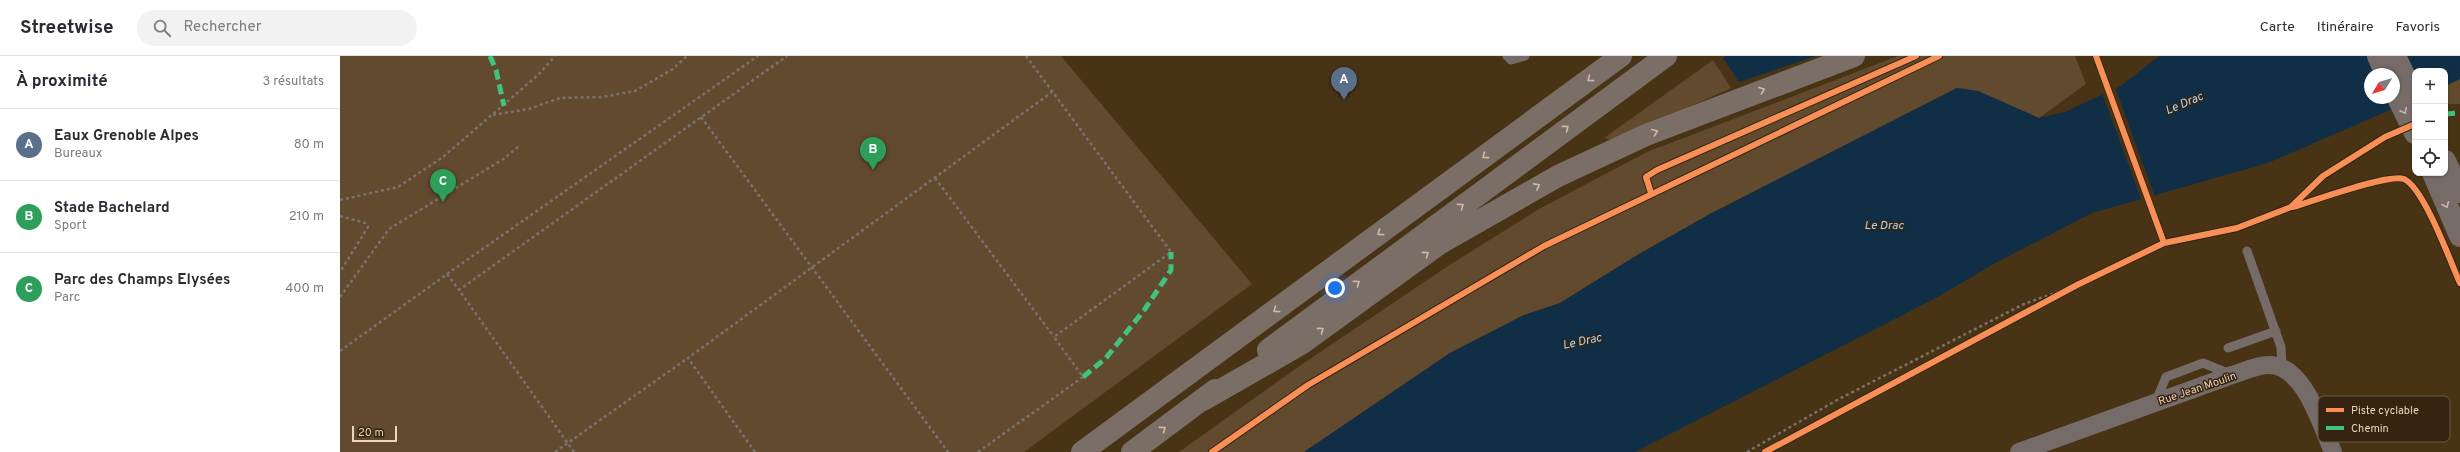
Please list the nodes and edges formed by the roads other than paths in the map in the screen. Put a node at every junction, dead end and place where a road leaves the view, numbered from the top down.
1 (1507, 56) edge
2 (1525, 56) edge
3 (1621, 56) edge
4 (1666, 56) edge
5 (1854, 56) edge
6 (2378, 56) edge
7 (2395, 56) edge
8 (2383, 68) edge
9 (2412, 92) edge
10 (2400, 102) edge
11 (2412, 127) edge
12 (2448, 167) edge
13 (2434, 176) edge
14 (2460, 192) edge
15 (2460, 236) edge
16 (2247, 251) dead end
17 (2276, 331) junction
18 (2228, 348) dead end
19 (2282, 368) junction
20 (1203, 400) junction
21 (2318, 418) edge
22 (2329, 442) edge
23 (1082, 452) edge
24 (1132, 452) edge
25 (2019, 452) edge
26 (2333, 452) edge

1 - 2 lane
3 -> 23 highway
20 -> 4 highway
20 -> 5 highway
6 - 8 main road
7 - 9 main road
10 -> 11 main road
12 - 14 main road
13 -> 15 main road
16 - 17 lane
17 - 18 lane
17 - 19 lane
19 - 21 street
19 - 25 street, Rue Jean Moulin
24 -> 20 highway
22 - 26 street

